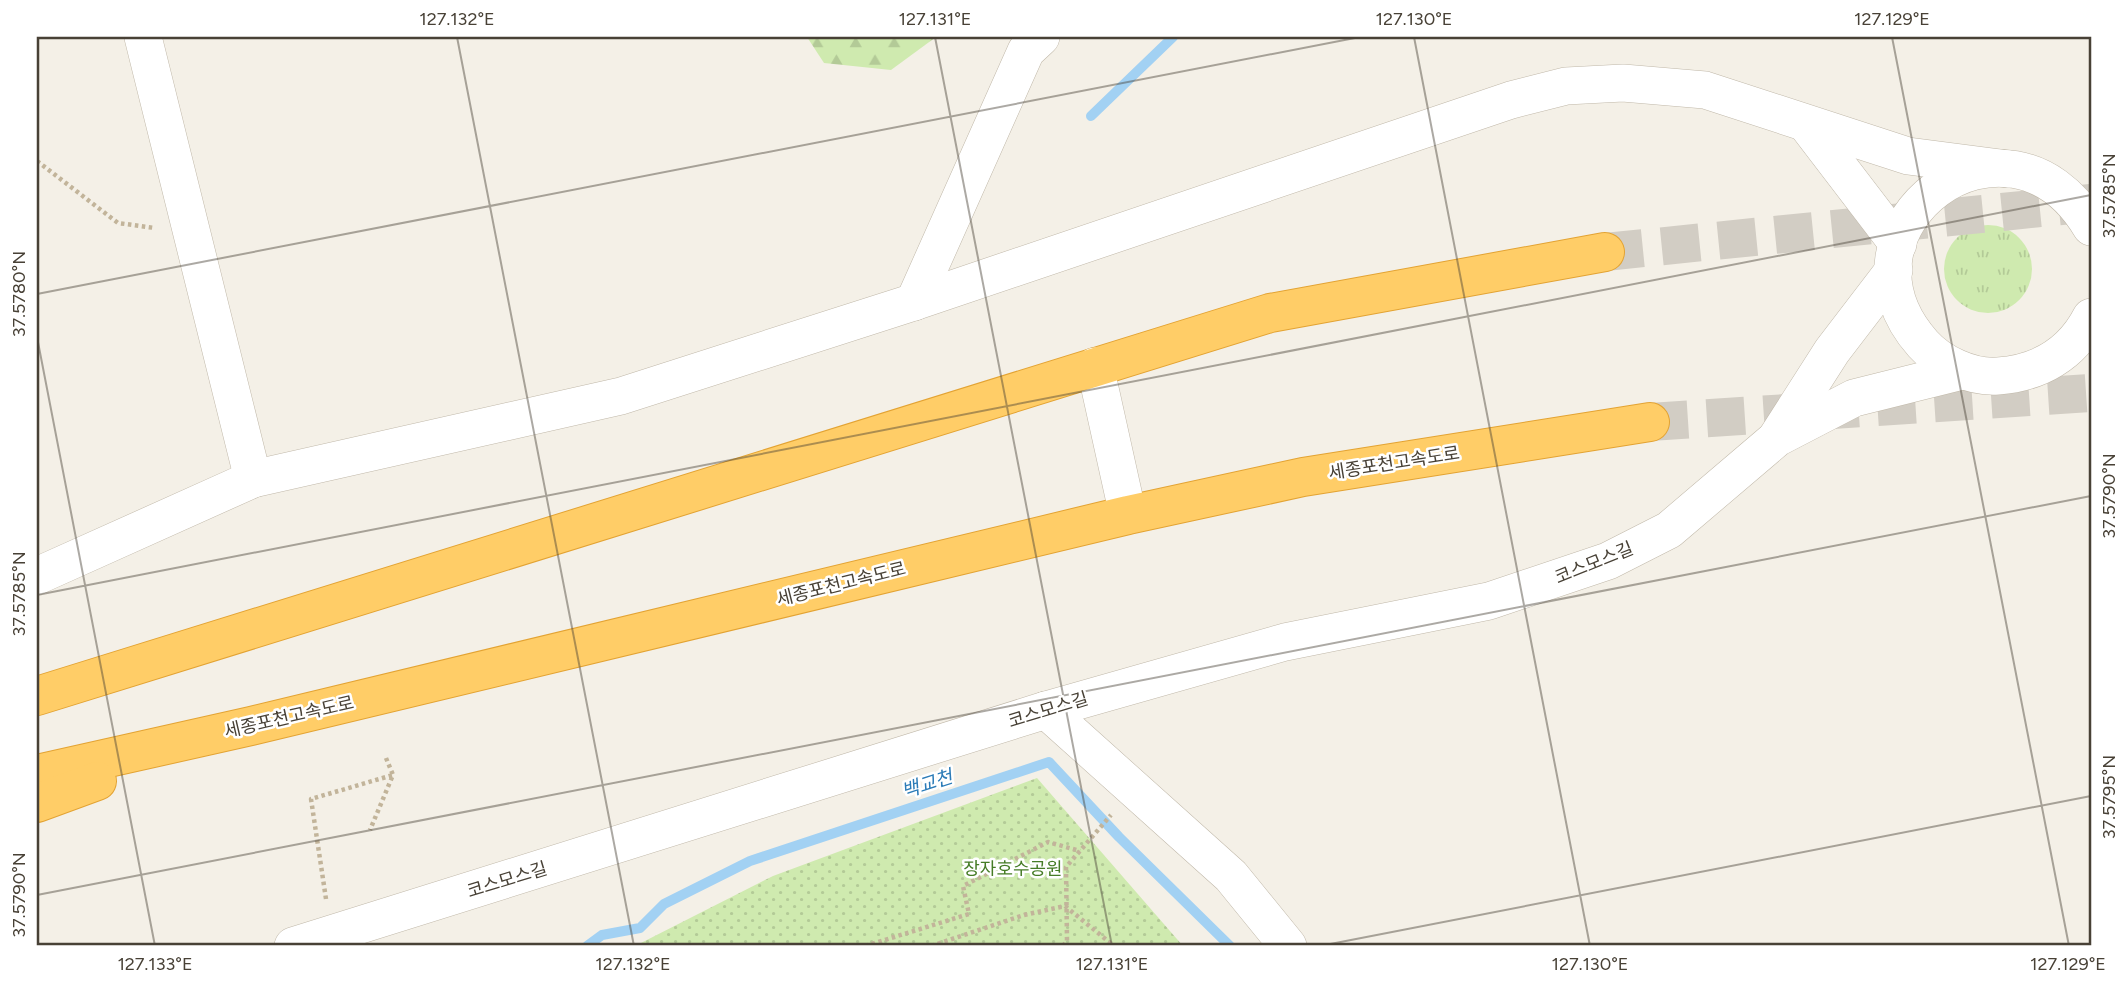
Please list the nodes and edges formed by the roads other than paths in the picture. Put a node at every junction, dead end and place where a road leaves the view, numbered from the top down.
1 (143, 37) edge
2 (1041, 37) edge
3 (1807, 125) junction
4 (2008, 169) junction
5 (2090, 222) edge
6 (1605, 252) tunnel mouth
7 (1896, 257) junction
8 (914, 302) junction
9 (2091, 317) edge
10 (1095, 366) junction
11 (1962, 371) junction
12 (1650, 422) tunnel mouth
13 (1777, 438) junction
14 (253, 479) junction
15 (1128, 515) junction
16 (37, 576) edge
17 (236, 635) junction
18 (37, 672) edge
19 (37, 696) edge
20 (1046, 710) junction
21 (251, 726) junction
22 (37, 774) edge
23 (37, 803) edge
24 (293, 946) edge
25 (1288, 946) edge

1 - 14 street
2 - 8 street
3 - 4 street
3 - 7 street
3 - 8 street
4 - 5 street
4 - 7 street
6 - 10 highway
7 - 11 street
7 - 13 street
8 - 14 street
9 - 11 street
10 - 15 street
10 - 17 highway
11 - 13 street
12 - 15 highway, 세종포천고속도로
13 - 20 street, 코스모스길
14 - 16 street
15 - 21 highway, 세종포천고속도로
17 - 18 highway
17 - 19 highway
20 - 24 street, 코스모스길
20 - 25 street
21 - 22 highway, 세종포천고속도로
21 - 23 highway

